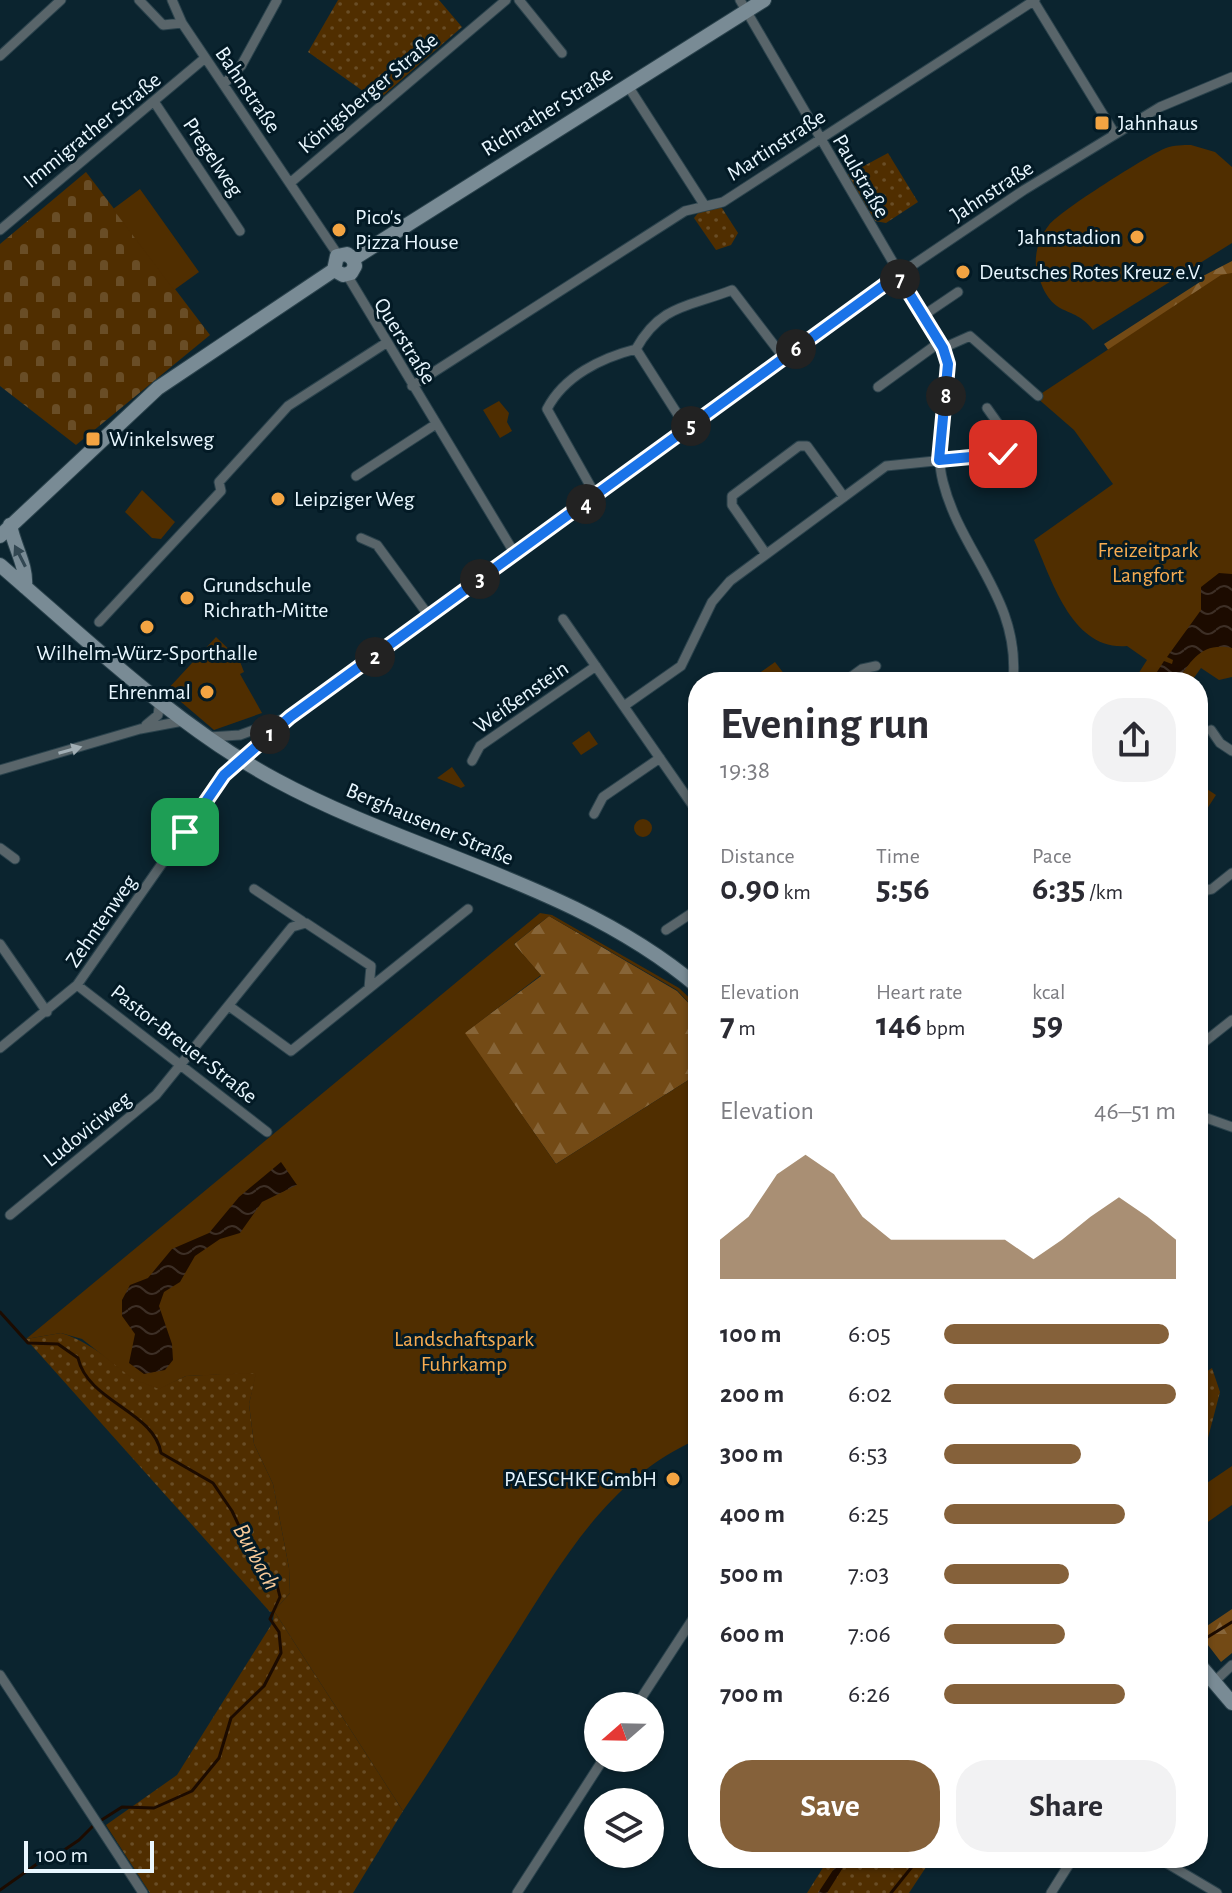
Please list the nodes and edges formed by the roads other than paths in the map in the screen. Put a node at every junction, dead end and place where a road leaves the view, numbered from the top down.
1 (61, 0) edge
2 (139, 0) edge
3 (172, 0) edge
4 (277, 0) edge
5 (506, 0) edge
6 (519, 0) edge
7 (764, 0) edge
8 (1033, 0) edge
9 (743, 5) edge
10 (182, 23) junction
11 (562, 53) dead end
12 (0, 56) edge
13 (205, 58) junction
14 (1232, 77) edge
15 (224, 84) junction
16 (628, 86) junction
17 (155, 103) junction
18 (1115, 134) junction
19 (819, 138) junction
20 (290, 183) junction
21 (705, 206) junction
22 (0, 230) edge
23 (240, 231) dead end
24 (343, 265) junction
25 (898, 275) junction
26 (958, 292) dead end
27 (924, 315) junction
28 (386, 343) junction
29 (942, 345) junction
30 (636, 349) junction
31 (784, 358) junction
32 (412, 386) junction
33 (878, 387) dead end
34 (1038, 396) dead end
35 (987, 408) dead end
36 (436, 424) junction
37 (687, 429) junction
38 (939, 460) junction
39 (356, 476) dead end
40 (596, 496) junction
41 (844, 497) junction
42 (6, 526) edge
43 (361, 538) dead end
44 (515, 554) junction
45 (766, 554) junction
46 (0, 565) edge
47 (25, 587) junction
48 (429, 616) junction
49 (563, 619) dead end
50 (99, 622) dead end
51 (596, 666) junction
52 (876, 666) dead end
53 (858, 672) edge
54 (1012, 672) edge
55 (160, 701) junction
56 (624, 706) junction
57 (290, 717) junction
58 (183, 721) junction
59 (140, 729) junction
60 (1211, 730) dead end
61 (207, 737) junction
62 (1232, 751) edge
63 (660, 758) junction
64 (241, 759) junction
65 (472, 761) dead end
66 (0, 770) edge
67 (688, 799) edge
68 (594, 814) dead end
69 (0, 848) edge
70 (15, 859) dead end
71 (1232, 873) edge
72 (254, 889) dead end
73 (1208, 890) edge
74 (468, 909) dead end
75 (688, 916) edge
76 (302, 921) junction
77 (666, 930) dead end
78 (0, 944) edge
79 (688, 980) edge
80 (77, 985) junction
81 (369, 988) junction
82 (229, 1006) junction
83 (47, 1012) junction
84 (1232, 1020) edge
85 (1208, 1039) edge
86 (0, 1048) edge
87 (182, 1066) junction
88 (1208, 1119) edge
89 (1232, 1127) edge
90 (267, 1132) dead end
91 (10, 1215) dead end
92 (688, 1626) edge
93 (1232, 1665) edge
94 (0, 1675) edge
95 (1208, 1675) edge
96 (1214, 1682) junction
97 (645, 1692) edge
98 (1232, 1703) edge
99 (595, 1772) edge
100 (1067, 1868) edge
101 (1175, 1868) edge
102 (143, 1893) edge
103 (517, 1893) edge
104 (1051, 1893) edge
105 (1217, 1893) edge

1 - 12 street
2 - 10 street
3 - 10 street, Bahnstraße
4 - 15 street
5 - 20 street, Königsberger Straße
6 - 11 street
7 - 9 main road, Richrather Straße
8 - 18 street
8 - 19 street, Martinstraße
9 - 16 main road, Richrather Straße
9 - 19 street, Paulstraße
10 - 13 street, Bahnstraße
13 - 15 street, Bahnstraße
13 - 17 street, Immigrather Straße
14 - 18 street, Jahnstraße
15 - 20 street, Bahnstraße
16 - 21 street
16 - 24 main road, Richrather Straße
17 - 22 street, Immigrather Straße
17 - 23 street, Pregelweg
18 - 25 street, Jahnstraße
19 - 21 street, Martinstraße
19 - 25 street, Paulstraße
20 - 24 street, Bahnstraße
21 - 32 street, Martinstraße
24 - 28 street, Querstraße
24 - 42 main road, Richrather Straße
25 - 27 street, Paulstraße
25 - 31 street, Jahnstraße
26 - 27 street
27 - 29 street, Paulstraße
28 - 32 street, Querstraße
28 - 50 street
29 - 33 street
29 - 34 street
29 - 38 street
30 - 31 street
30 - 37 street
30 - 40 street
31 - 37 street, Jahnstraße
32 - 36 street, Querstraße
35 - 38 street
36 - 39 street
36 - 44 street, Querstraße
37 - 40 street, Jahnstraße
38 - 41 street
38 - 54 street
40 - 44 street, Jahnstraße
41 - 45 street
41 - 45 street
47 -> 42 main road
43 - 48 street
44 - 48 street, Jahnstraße
45 - 56 street
46 - 47 main road
47 - 55 main road
48 - 57 street, Jahnstraße
49 - 51 street, Weißenstein
51 - 56 street, Weißenstein
51 - 65 street, Weißenstein
52 - 53 street
55 - 58 main road
55 - 59 street
56 - 63 street, Weißenstein
57 - 61 street, Jahnstraße
57 - 64 street, Jahnstraße
58 - 59 street
58 - 61 main road, Berghausener Straße
66 -> 59 street
60 - 62 street
61 - 64 main road, Berghausener Straße
63 - 67 street, Weißenstein
63 - 68 street
64 - 79 main road, Berghausener Straße
64 - 80 street, Zehntenweg
69 - 70 street
71 - 73 street
72 - 76 street
74 - 81 street
75 - 77 street
76 - 81 street
76 - 82 street, Ludoviciweg
78 - 83 street
80 - 83 street, Zehntenweg
80 - 87 street, Pastor-Breuer-Straße
81 - 82 street
82 - 87 street, Ludoviciweg
83 - 86 street, Zehntenweg
84 - 85 street
87 - 90 street, Pastor-Breuer-Straße
87 - 91 street, Ludoviciweg
88 - 89 street
92 - 97 street
93 - 96 street
94 - 102 street
95 - 96 main road
96 - 98 main road
99 - 103 street
100 - 104 street
101 - 105 street

